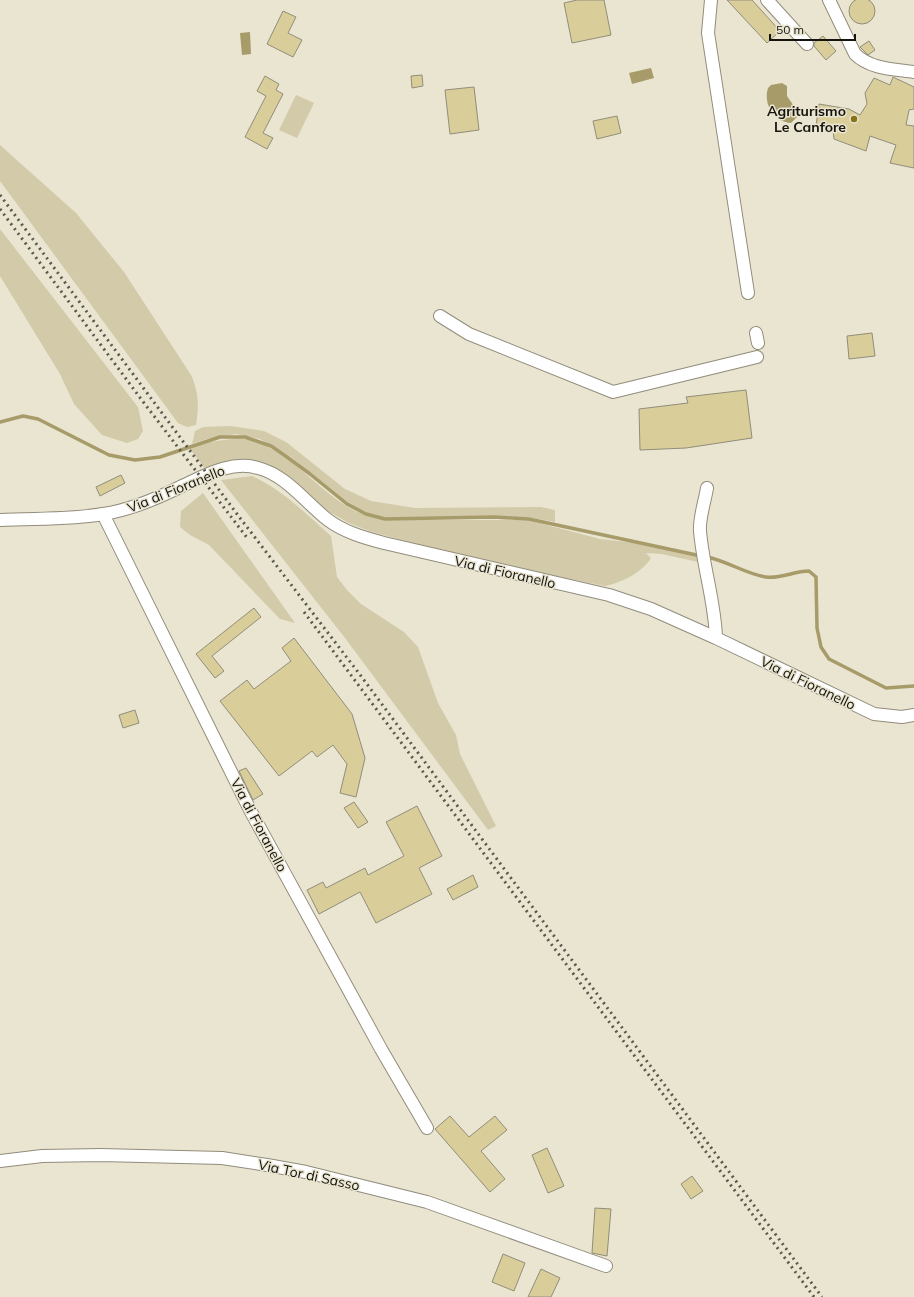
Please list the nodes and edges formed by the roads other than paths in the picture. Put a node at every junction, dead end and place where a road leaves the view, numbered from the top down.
1 (711, 0) edge
2 (767, 0) edge
3 (828, 0) edge
4 (807, 44) dead end
5 (914, 72) edge
6 (748, 294) dead end
7 (440, 316) dead end
8 (757, 357) dead end
9 (707, 488) dead end
10 (103, 514) junction
11 (0, 520) edge
12 (716, 638) junction
13 (914, 715) edge
14 (427, 1128) dead end
15 (0, 1161) edge
16 (606, 1266) dead end

1 - 6 street
2 - 4 street
3 - 5 street
7 - 8 street
9 - 12 street
10 - 11 street, Via di Fioranello
10 - 12 street, Via di Fioranello
10 - 14 street, Via di Fioranello
12 - 13 street, Via di Fioranello
15 - 16 street, Via Tor di Sasso

